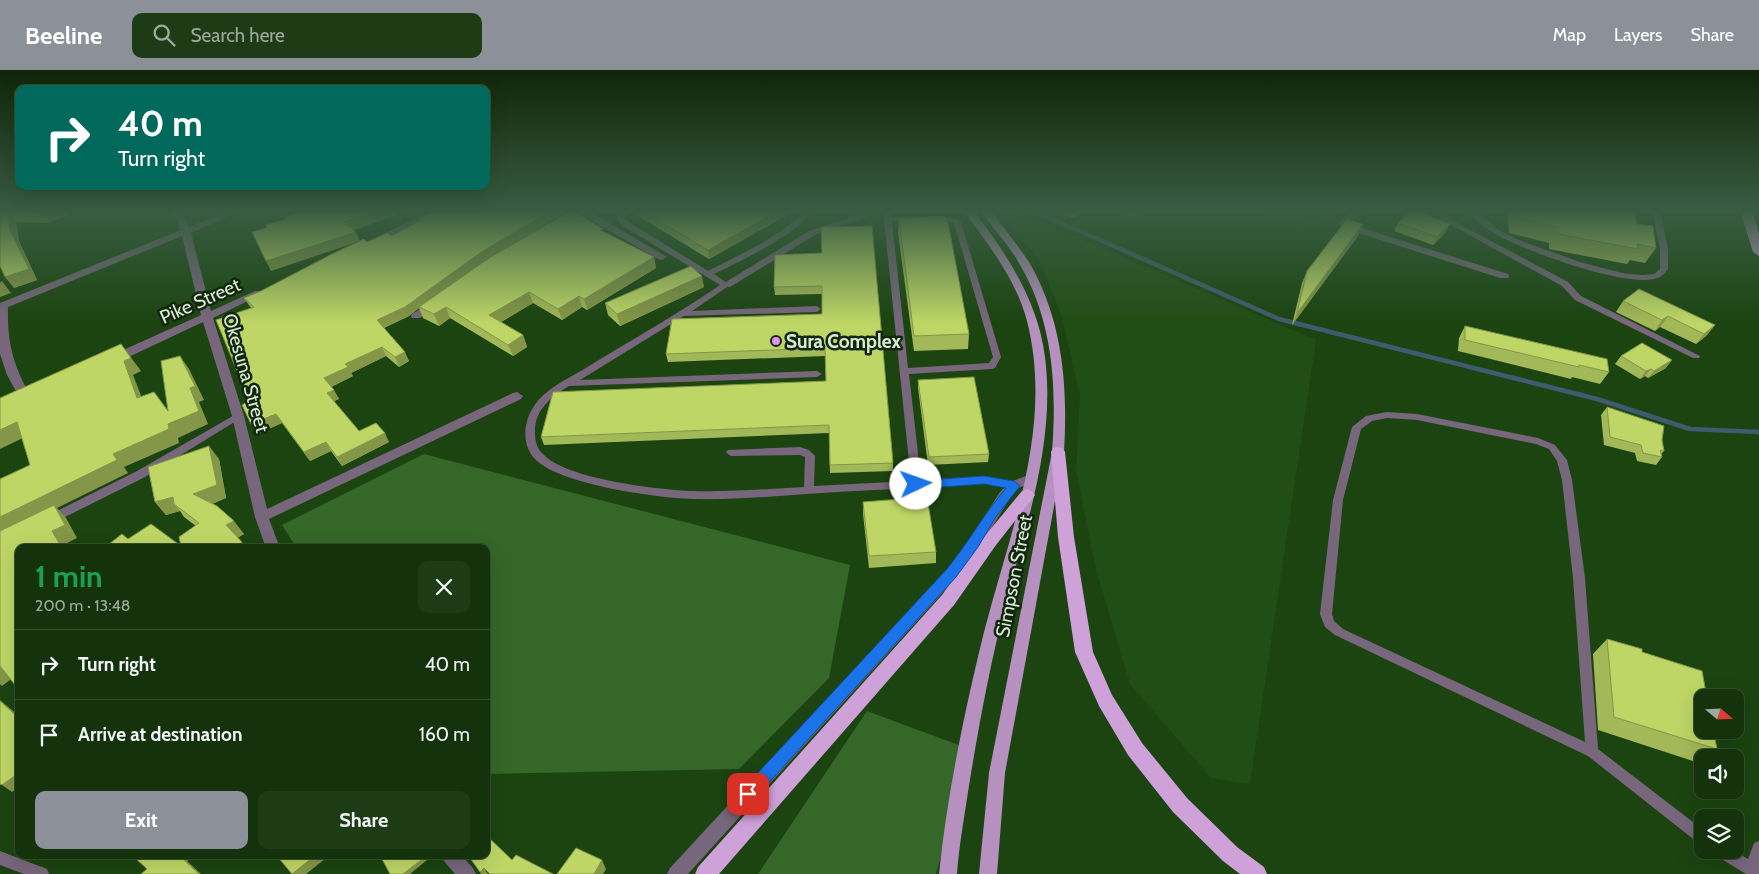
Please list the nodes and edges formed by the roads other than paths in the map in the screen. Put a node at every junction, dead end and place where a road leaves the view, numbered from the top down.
1 (145, 248) edge
2 (190, 248) edge
3 (645, 248) edge
4 (665, 248) edge
5 (755, 248) edge
6 (788, 248) edge
7 (891, 248) edge
8 (965, 248) edge
9 (997, 248) edge
10 (1013, 248) edge
11 (1414, 248) edge
12 (1497, 248) edge
13 (1531, 248) edge
14 (1664, 248) edge
15 (662, 257) dead end
16 (708, 274) junction
17 (1504, 276) dead end
18 (726, 285) junction
19 (270, 288) edge
20 (440, 300) edge
21 (1, 306) edge
22 (817, 309) dead end
23 (685, 314) junction
24 (416, 316) dead end
25 (207, 317) junction
26 (1696, 356) dead end
27 (108, 362) edge
28 (904, 371) junction
29 (817, 374) dead end
30 (567, 383) junction
31 (517, 396) dead end
32 (26, 398) edge
33 (238, 416) junction
34 (731, 452) dead end
35 (1058, 452) junction
36 (916, 484) junction
37 (1024, 487) junction
38 (809, 490) junction
39 (262, 517) junction
40 (44, 522) edge
41 (272, 544) edge
42 (1592, 752) junction
43 (1694, 831) edge
44 (1759, 848) edge
45 (0, 858) edge
46 (454, 859) edge
47 (1735, 859) edge
48 (1755, 871) edge
49 (42, 874) edge
50 (467, 874) edge
51 (676, 874) edge
52 (705, 874) edge
53 (948, 874) edge
54 (988, 874) edge
55 (1257, 874) edge

1 - 21 street
2 - 25 street, Okesuna Street
3 - 15 street
4 - 16 lane
5 - 16 lane
6 - 18 street
7 - 28 lane
8 - 28 lane
9 - 37 main road
10 - 35 main road, Simpson Street
11 - 17 street
12 - 26 lane
13 - 14 lane
16 - 18 lane
18 - 23 lane
19 - 25 street, Pike Street
20 - 24 street
21 - 32 street
22 - 23 lane
23 - 30 lane
25 - 27 street, Pike Street
25 - 33 street, Okesuna Street
28 - 36 lane
29 - 30 lane
30 - 38 lane
31 - 39 street
33 - 39 street, Okesuna Street
33 - 40 lane
34 - 38 lane
35 - 54 main road, Simpson Street
35 - 55 highway
36 - 37 lane
36 - 38 lane
37 - 51 street
37 - 52 highway
37 - 53 main road
39 - 41 street, Okesuna Street
42 - 42 lane
42 - 43 lane
44 - 48 lane
45 - 49 lane
46 - 50 street
47 - 48 lane

